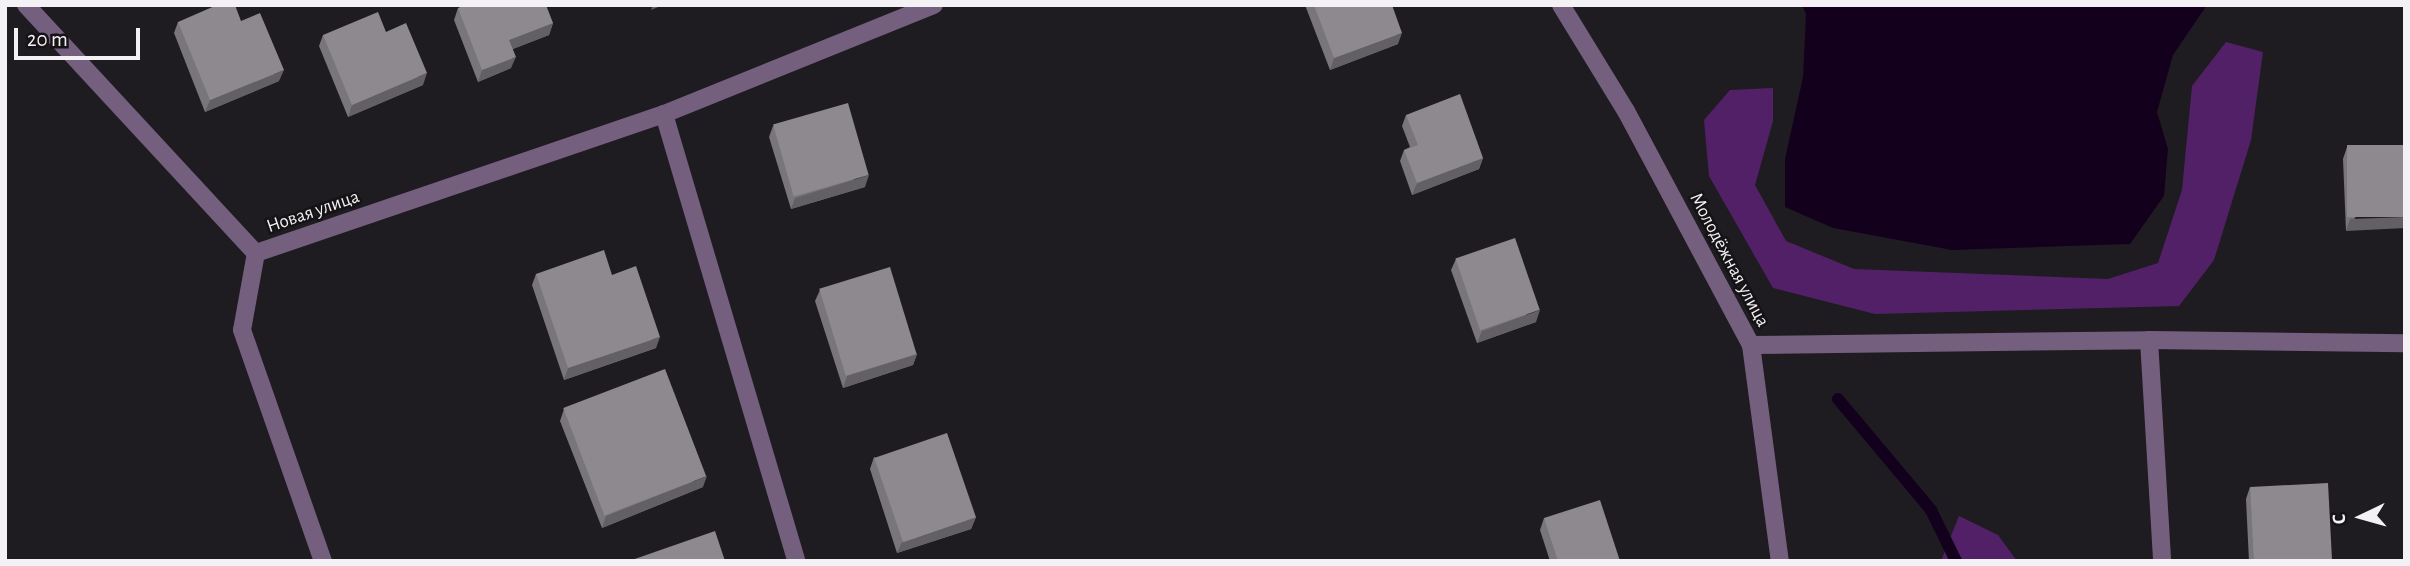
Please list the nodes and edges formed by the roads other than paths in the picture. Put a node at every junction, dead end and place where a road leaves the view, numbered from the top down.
1 (26, 5) edge
2 (934, 5) edge
3 (1561, 5) edge
4 (664, 114) junction
5 (257, 253) junction
6 (2149, 340) junction
7 (2405, 343) edge
8 (1751, 345) junction
9 (323, 561) edge
10 (796, 561) edge
11 (1780, 561) edge
12 (2162, 561) edge

1 - 5 street, Новая улица
2 - 4 street, Новая улица
3 - 8 street, Молодёжная улица
4 - 5 street, Новая улица
4 - 10 street
5 - 9 street
6 - 7 street
6 - 8 street
6 - 12 street
8 - 11 street, Молодёжная улица

